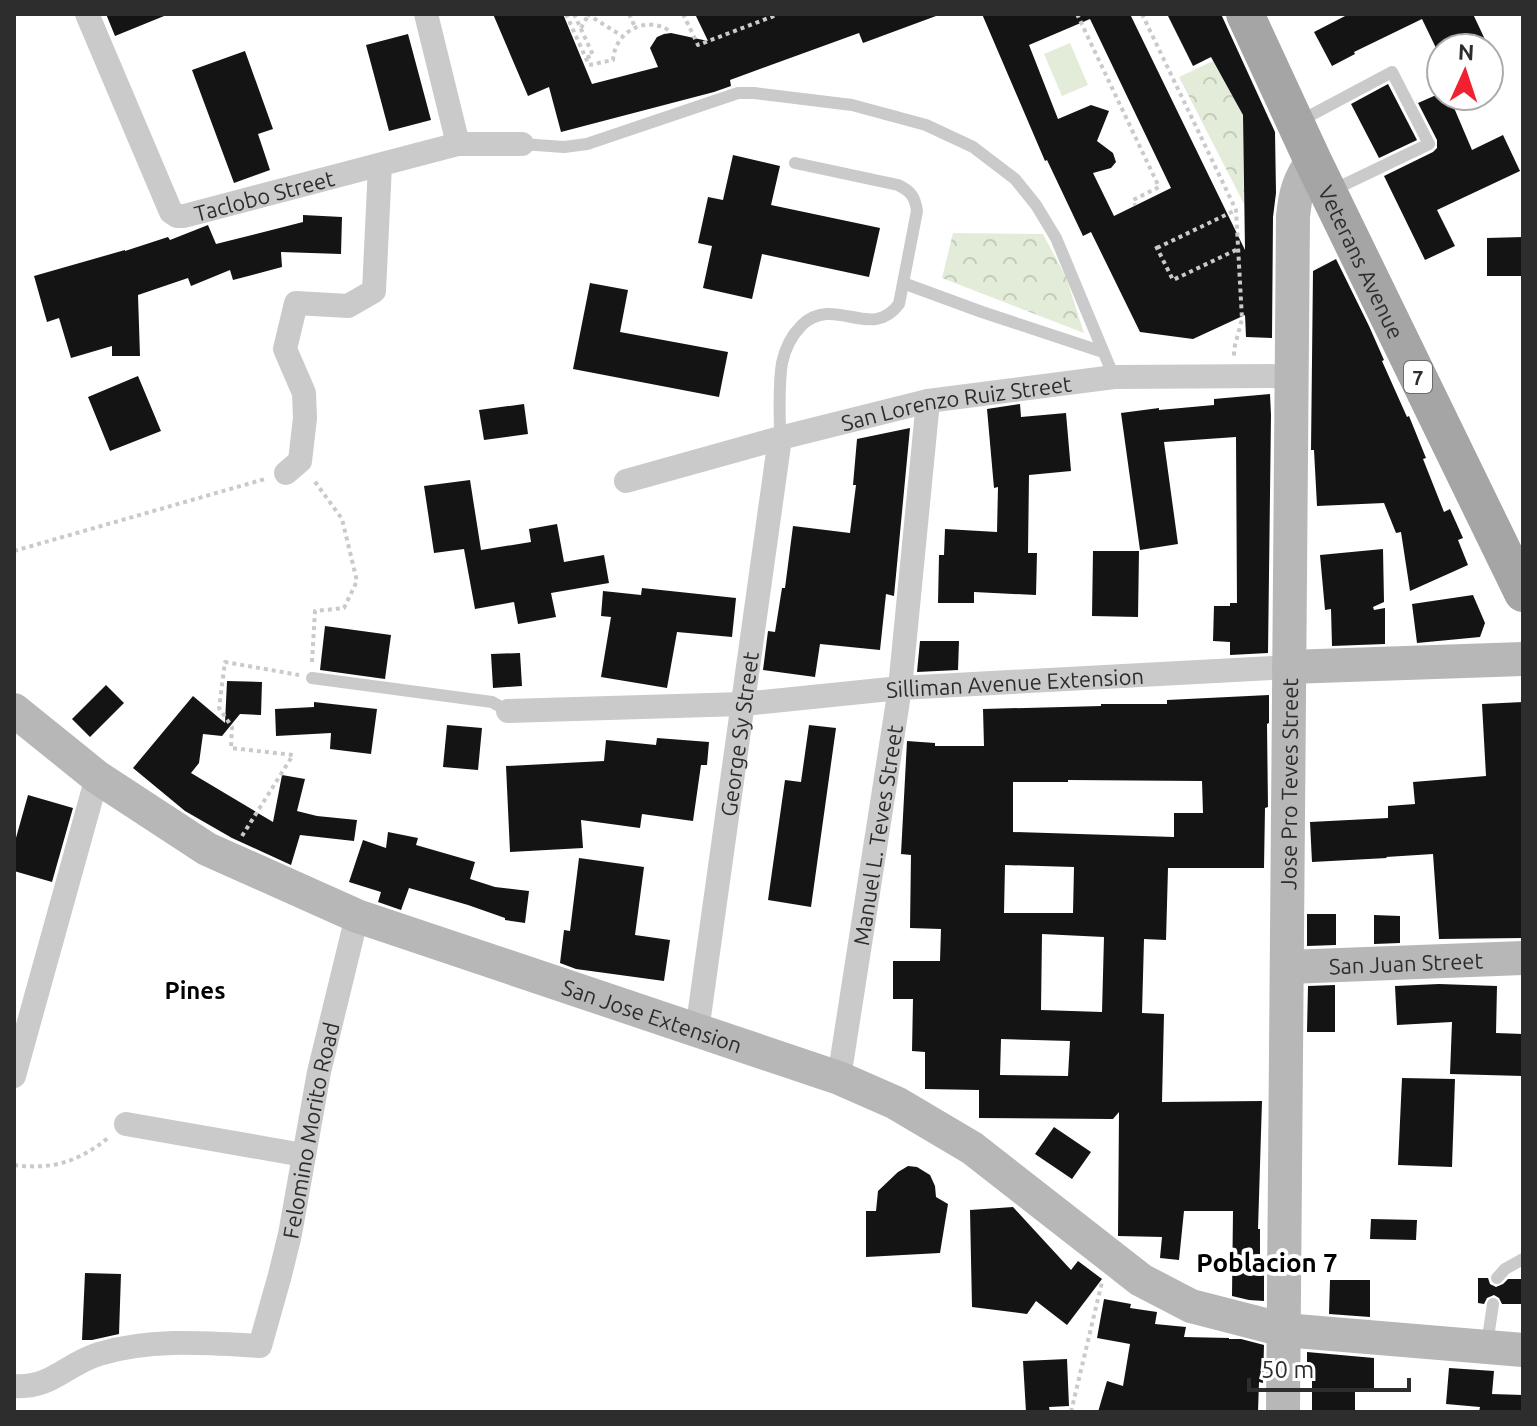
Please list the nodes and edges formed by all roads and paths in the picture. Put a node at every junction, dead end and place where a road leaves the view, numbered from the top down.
1 (87, 14) edge
2 (426, 14) edge
3 (566, 14) edge
4 (574, 14) edge
5 (588, 14) edge
6 (629, 14) edge
7 (651, 14) edge
8 (683, 14) edge
9 (779, 14) edge
10 (1077, 14) edge
11 (1142, 14) edge
12 (1245, 14) edge
13 (650, 24) junction
14 (635, 27) junction
15 (582, 30) junction
16 (670, 31) dead end
17 (575, 35) junction
18 (622, 36) junction
19 (586, 58) junction
20 (1296, 123) junction
21 (458, 144) junction
22 (522, 144) joint
23 (795, 163) dead end
24 (380, 165) junction
25 (1320, 177) junction
26 (1135, 205) dead end
27 (1236, 210) junction
28 (1238, 249) junction
29 (903, 283) junction
30 (1234, 349) dead end
31 (1103, 352) junction
32 (1293, 376) junction
33 (1114, 377) junction
34 (928, 401) junction
35 (780, 438) junction
36 (293, 467) junction
37 (626, 481) dead end
38 (14, 551) edge
39 (1523, 593) edge
40 (1523, 659) edge
41 (1289, 667) junction
42 (312, 678) junction
43 (900, 688) junction
44 (743, 704) junction
45 (14, 710) edge
46 (508, 711) joint
47 (97, 777) junction
48 (228, 858) junction
49 (357, 916) junction
50 (1523, 958) edge
51 (1288, 967) junction
52 (697, 1031) junction
53 (14, 1076) edge
54 (839, 1078) junction
55 (126, 1124) joint
56 (303, 1155) junction
57 (14, 1165) edge
58 (1109, 1255) junction
59 (1523, 1259) edge
60 (1497, 1278) dead end
61 (1493, 1304) dead end
62 (1284, 1330) junction
63 (1487, 1347) junction
64 (1523, 1350) edge
65 (14, 1386) edge
66 (1071, 1412) edge
67 (1283, 1412) edge

1 - 24 street, Taclobo Street
2 - 21 street
3 - 17 path
4 - 15 path
5 - 15 path
5 - 18 path
6 - 14 path
7 - 13 path
8 - 9 path
10 - 26 path
11 - 27 path
12 - 20 main road, Veterans Avenue / 7
13 - 14 path
13 - 16 path
14 - 18 path
15 - 17 path
15 - 19 path
17 - 19 path
18 - 19 path
20 - 25 main road, Veterans Avenue / 7
20 - 25 lane
21 - 22 street, Taclobo Street
21 - 24 street, Taclobo Street
22 - 31 lane
23 - 29 lane
24 - 36 street
25 - 32 street, Jose Pro Teves Street
25 - 39 main road, Veterans Avenue / 7
27 - 28 path
27 - 28 path
28 - 30 path
29 - 31 lane
29 - 35 lane
31 - 33 lane
32 - 33 street, San Lorenzo Ruiz Street
32 - 41 street, Jose Pro Teves Street
33 - 34 street, San Lorenzo Ruiz Street
34 - 35 street, San Lorenzo Ruiz Street
34 - 43 street, Manuel L. Teves Street
35 - 37 street, San Lorenzo Ruiz Street
35 - 44 street, George Sy Street
36 - 38 path
36 - 42 path
40 - 41 street, Silliman Avenue Extension
41 - 43 street, Silliman Avenue Extension
41 - 51 street, Jose Pro Teves Street
42 - 46 lane
42 - 48 path
43 - 44 street, Silliman Avenue Extension
43 - 54 street, Manuel L. Teves Street
44 - 46 street, Silliman Avenue Extension
44 - 52 street, George Sy Street
45 - 47 street, San Jose Extension
47 - 48 street, San Jose Extension
47 - 53 street
48 - 49 street, San Jose Extension
49 - 52 street, San Jose Extension
49 - 56 street, Felomino Morito Road
50 - 51 street, San Juan Street
51 - 62 street, Jose Pro Teves Street
52 - 54 street, San Jose Extension
54 - 58 street, San Jose Extension
55 - 56 street
55 - 57 path
56 - 65 street, Felomino Morito Road
58 - 62 street, San Jose Extension
58 - 66 path
59 - 60 lane
61 - 63 lane
62 - 63 street, San Jose Extension
62 - 67 street, Jose Pro Teves Street
63 - 64 street, San Jose Extension

